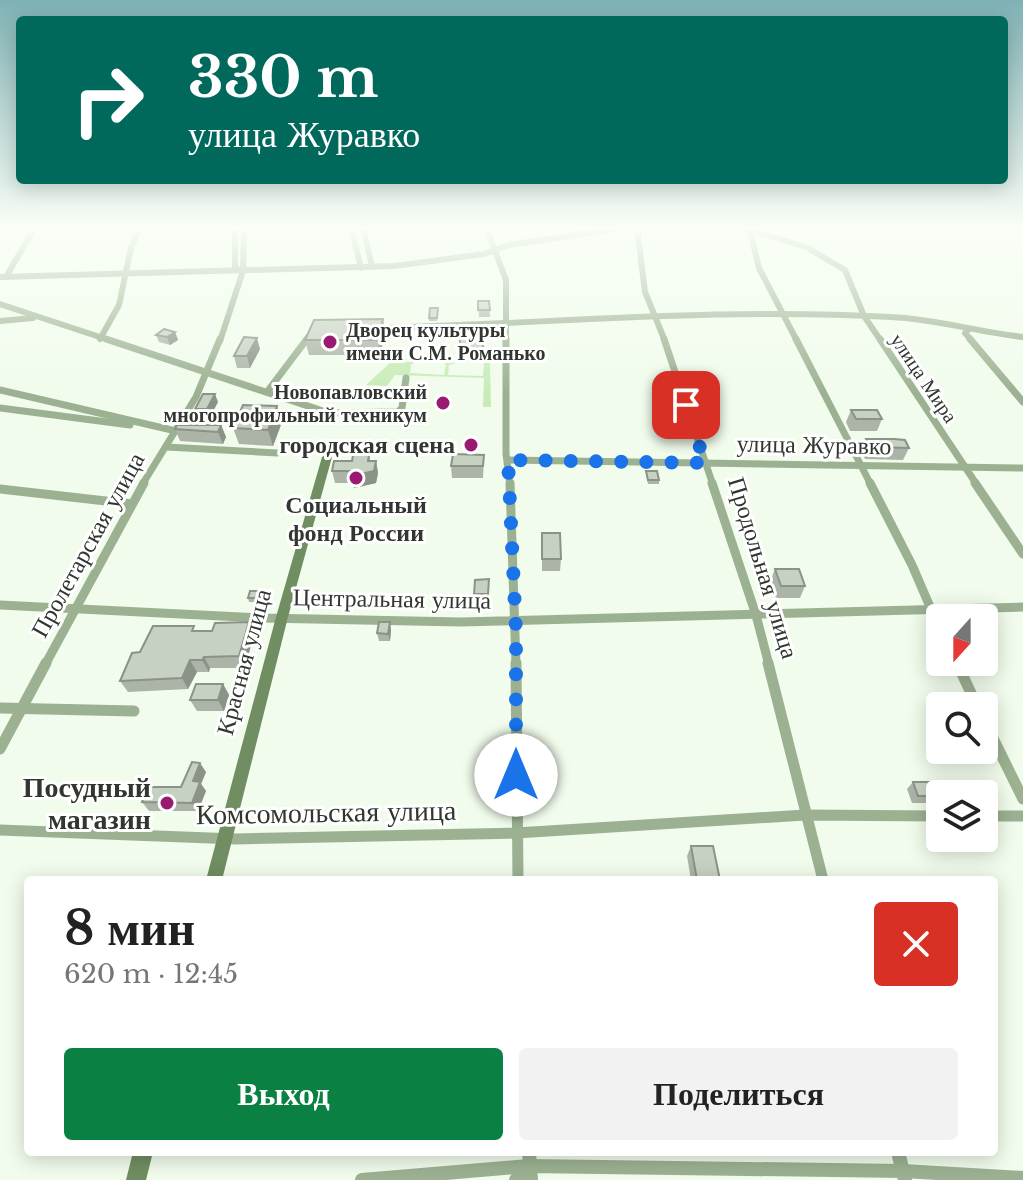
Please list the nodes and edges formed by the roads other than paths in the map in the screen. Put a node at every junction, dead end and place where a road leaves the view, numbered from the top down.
1 (125, 282) edge
2 (239, 282) edge
3 (506, 282) edge
4 (644, 282) edge
5 (767, 282) edge
6 (850, 282) edge
7 (0, 304) edge
8 (786, 316) junction
9 (864, 316) junction
10 (37, 317) junction
11 (657, 318) junction
12 (0, 321) edge
13 (505, 326) junction
14 (316, 329) edge
15 (362, 329) edge
16 (966, 332) junction
17 (1023, 337) edge
18 (100, 339) junction
19 (208, 372) junction
20 (406, 378) dead end
21 (0, 390) edge
22 (267, 392) junction
23 (1023, 402) edge
24 (0, 408) edge
25 (161, 428) junction
26 (176, 431) junction
27 (166, 447) junction
28 (277, 453) dead end
29 (327, 457) dead end
30 (508, 460) junction
31 (705, 463) junction
32 (860, 466) junction
33 (965, 468) junction
34 (1023, 468) edge
35 (0, 489) edge
36 (132, 504) junction
37 (1023, 554) edge
38 (927, 604) edge
39 (0, 605) edge
40 (926, 606) edge
41 (998, 607) edge
42 (1023, 607) edge
43 (75, 609) junction
44 (756, 615) junction
45 (282, 617) junction
46 (515, 621) junction
47 (0, 708) edge
48 (22, 708) junction
49 (134, 711) dead end
50 (998, 748) edge
51 (0, 749) edge
52 (1023, 799) edge
53 (805, 815) junction
54 (926, 816) edge
55 (998, 816) edge
56 (1023, 816) edge
57 (0, 830) edge
58 (516, 833) junction
59 (225, 839) junction
60 (215, 876) edge
61 (518, 876) edge
62 (822, 876) edge
63 (142, 1156) edge
64 (899, 1156) edge
65 (530, 1166) edge
66 (904, 1176) edge
67 (1023, 1178) edge
68 (136, 1180) edge
69 (362, 1180) edge
70 (516, 1180) edge

1 - 18 street
2 - 19 street, Пролетарская улица
3 - 13 street
4 - 11 street, Продольная улица
5 - 8 street
6 - 9 street, улица Мира
7 - 10 street
8 - 9 street
8 - 11 street
8 - 32 street
9 - 16 street
9 - 33 street, улица Мира
10 - 12 street
10 - 18 street
11 - 13 street
11 - 31 street, Продольная улица
13 - 15 street
13 - 30 street
14 - 22 street
16 - 17 street
16 - 23 street
18 - 19 street
19 - 22 street
19 - 26 street, Пролетарская улица
20 - 22 street
21 - 25 street
24 - 25 street
25 - 26 street
26 - 27 street, Пролетарская улица
27 - 28 street
27 - 36 street, Пролетарская улица
29 - 45 street, Красная улица
30 - 31 street, улица Журавко
30 - 46 street
31 - 32 street, улица Журавко
31 - 44 street, Продольная улица
32 - 33 street, улица Журавко
32 - 38 street
33 - 34 street, улица Журавко
33 - 37 street, улица Мира
35 - 36 street
36 - 43 street, Пролетарская улица
39 - 43 street, Центральная улица
40 - 44 street, Центральная улица
41 - 42 street, Центральная улица
43 - 45 street, Центральная улица
43 - 48 street, Пролетарская улица
44 - 46 street, Центральная улица
44 - 53 street, Продольная улица
45 - 46 street, Центральная улица
45 - 59 street, Красная улица
46 - 58 street
47 - 48 street
48 - 49 street
48 - 51 street, Пролетарская улица
50 - 52 street
53 - 54 street, Комсомольская улица
53 - 58 street, Комсомольская улица
53 - 62 street, Продольная улица
55 - 56 street
57 - 59 street, Комсомольская улица
58 - 59 street, Комсомольская улица
58 - 61 street
59 - 60 street, Красная улица
63 - 68 street
64 - 66 street
65 - 66 street
65 - 69 street
65 - 70 street
66 - 67 street

